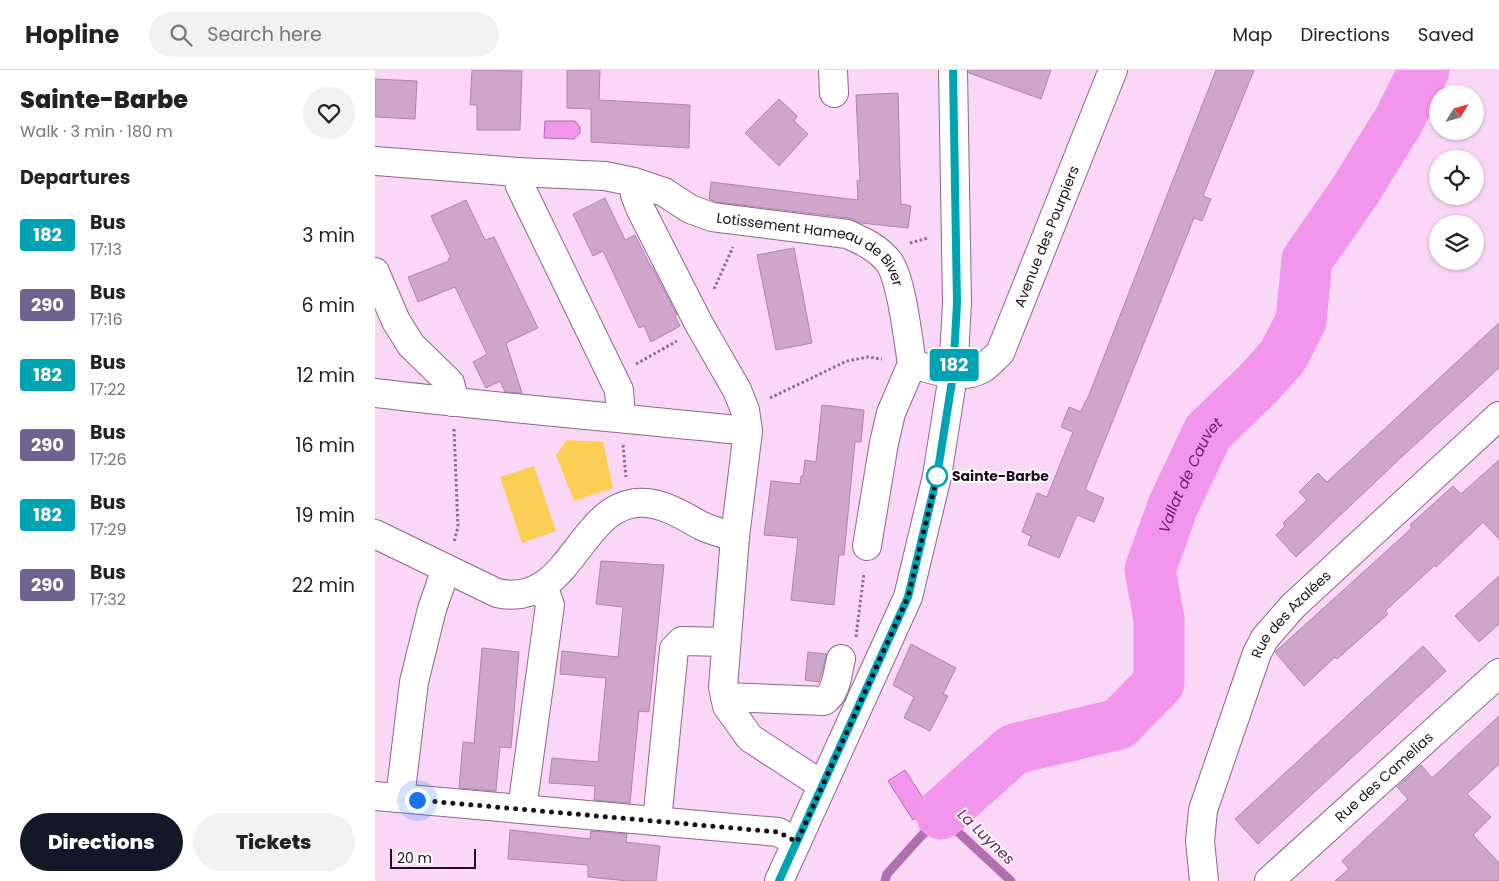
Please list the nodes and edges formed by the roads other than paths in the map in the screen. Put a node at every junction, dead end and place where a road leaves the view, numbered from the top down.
1 (953, 70) edge
2 (1113, 70) edge
3 (375, 161) edge
4 (518, 172) junction
5 (634, 182) junction
6 (375, 272) edge
7 (912, 364) junction
8 (953, 375) junction
9 (375, 393) edge
10 (452, 402) junction
11 (1499, 416) edge
12 (621, 417) junction
13 (747, 421) junction
14 (375, 534) edge
15 (735, 537) junction
16 (867, 546) road end
17 (446, 569) junction
18 (543, 586) junction
19 (726, 642) junction
20 (848, 652) road end
21 (1499, 673) edge
22 (725, 697) junction
23 (822, 786) junction
24 (387, 797) edge
25 (522, 809) junction
26 (657, 821) junction
27 (797, 842) junction
28 (779, 881) edge
29 (1204, 881) edge
30 (1269, 881) edge

1 - 8 street
2 - 8 street, Avenue des Pourpiers
3 - 4 street, Lotissement Hameau de Biver
4 - 5 street, Lotissement Hameau de Biver
4 - 12 street
5 - 7 street, Lotissement Hameau de Biver
5 - 13 street
6 - 10 street
7 - 8 street
7 - 16 street
8 - 23 street
9 - 10 street
10 - 12 street
11 - 29 street, Rue des Azalées
12 - 13 street
13 - 15 street
14 - 17 street
15 - 18 street
15 - 19 street
17 - 18 street
17 - 24 street
18 - 25 street
19 - 22 street
19 - 26 street
20 - 22 street
21 - 30 street, Rue des Camelias
22 - 23 street
23 - 27 street
24 - 25 street
25 - 26 street
26 - 27 street
27 - 28 street

